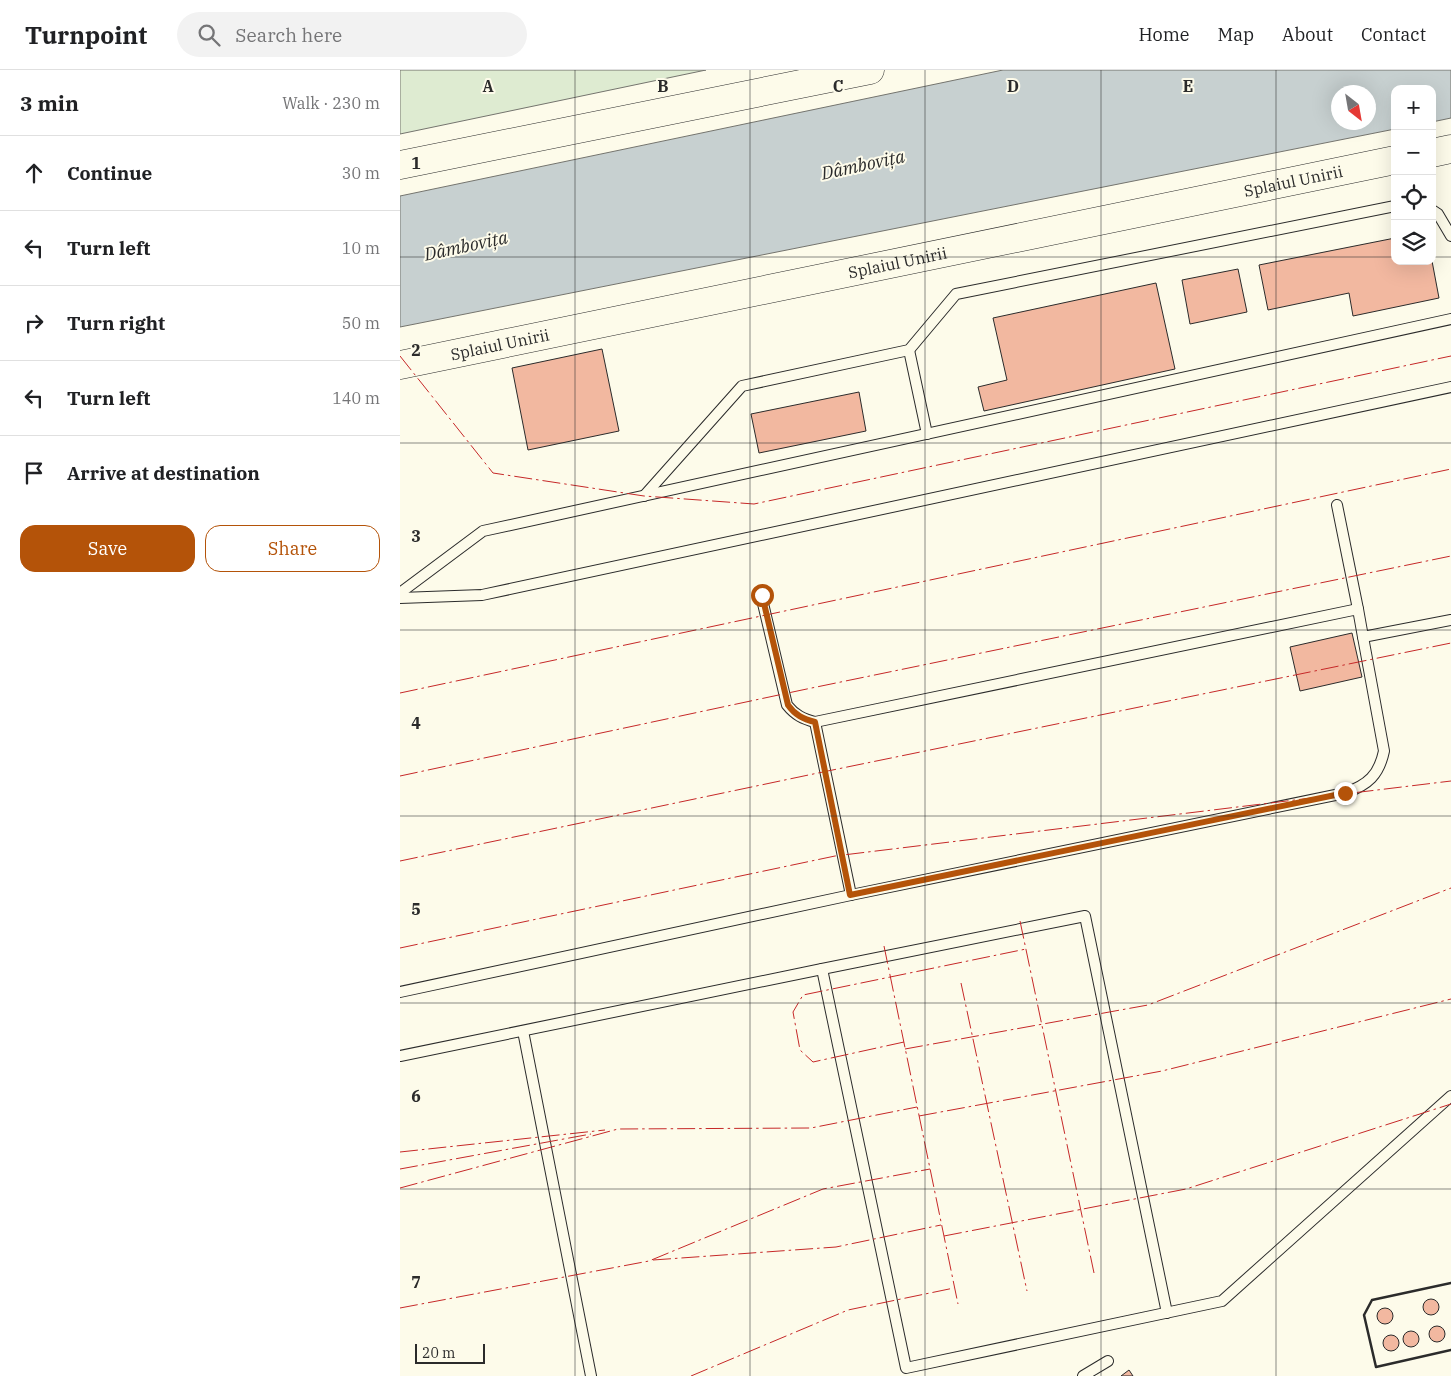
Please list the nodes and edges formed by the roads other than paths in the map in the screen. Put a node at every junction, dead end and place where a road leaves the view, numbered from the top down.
1 (870, 70) edge
2 (1451, 149) edge
3 (1436, 151) edge
4 (1391, 161) edge
5 (400, 165) edge
6 (1391, 207) edge
7 (1436, 213) edge
8 (1451, 236) edge
9 (1451, 320) edge
10 (909, 350) junction
11 (400, 365) edge
12 (1451, 387) edge
13 (927, 434) junction
14 (644, 496) junction
15 (1337, 505) dead end
16 (400, 593) edge
17 (762, 595) dead end
18 (400, 598) edge
19 (1358, 609) junction
20 (1451, 620) edge
21 (1363, 637) junction
22 (815, 722) junction
23 (850, 895) junction
24 (822, 969) junction
25 (400, 992) edge
26 (523, 1030) junction
27 (400, 1056) edge
28 (1451, 1096) edge
29 (1167, 1313) junction
30 (1108, 1361) dead end
31 (591, 1376) edge
32 (1083, 1376) edge

1 - 5 main road
2 - 3 main road
4 - 11 main road, Splaiul Unirii
6 - 10 lane
7 - 8 lane
9 - 13 lane
10 - 13 lane
10 - 14 lane
12 - 18 lane
13 - 14 lane
14 - 16 lane
15 - 19 lane
17 - 22 lane
19 - 21 lane
19 - 22 lane
20 - 21 lane
21 - 23 lane
22 - 23 lane
23 - 25 lane
24 - 26 lane
24 - 29 lane
24 - 29 lane
26 - 27 lane
26 - 31 lane
28 - 29 lane
30 - 32 lane

